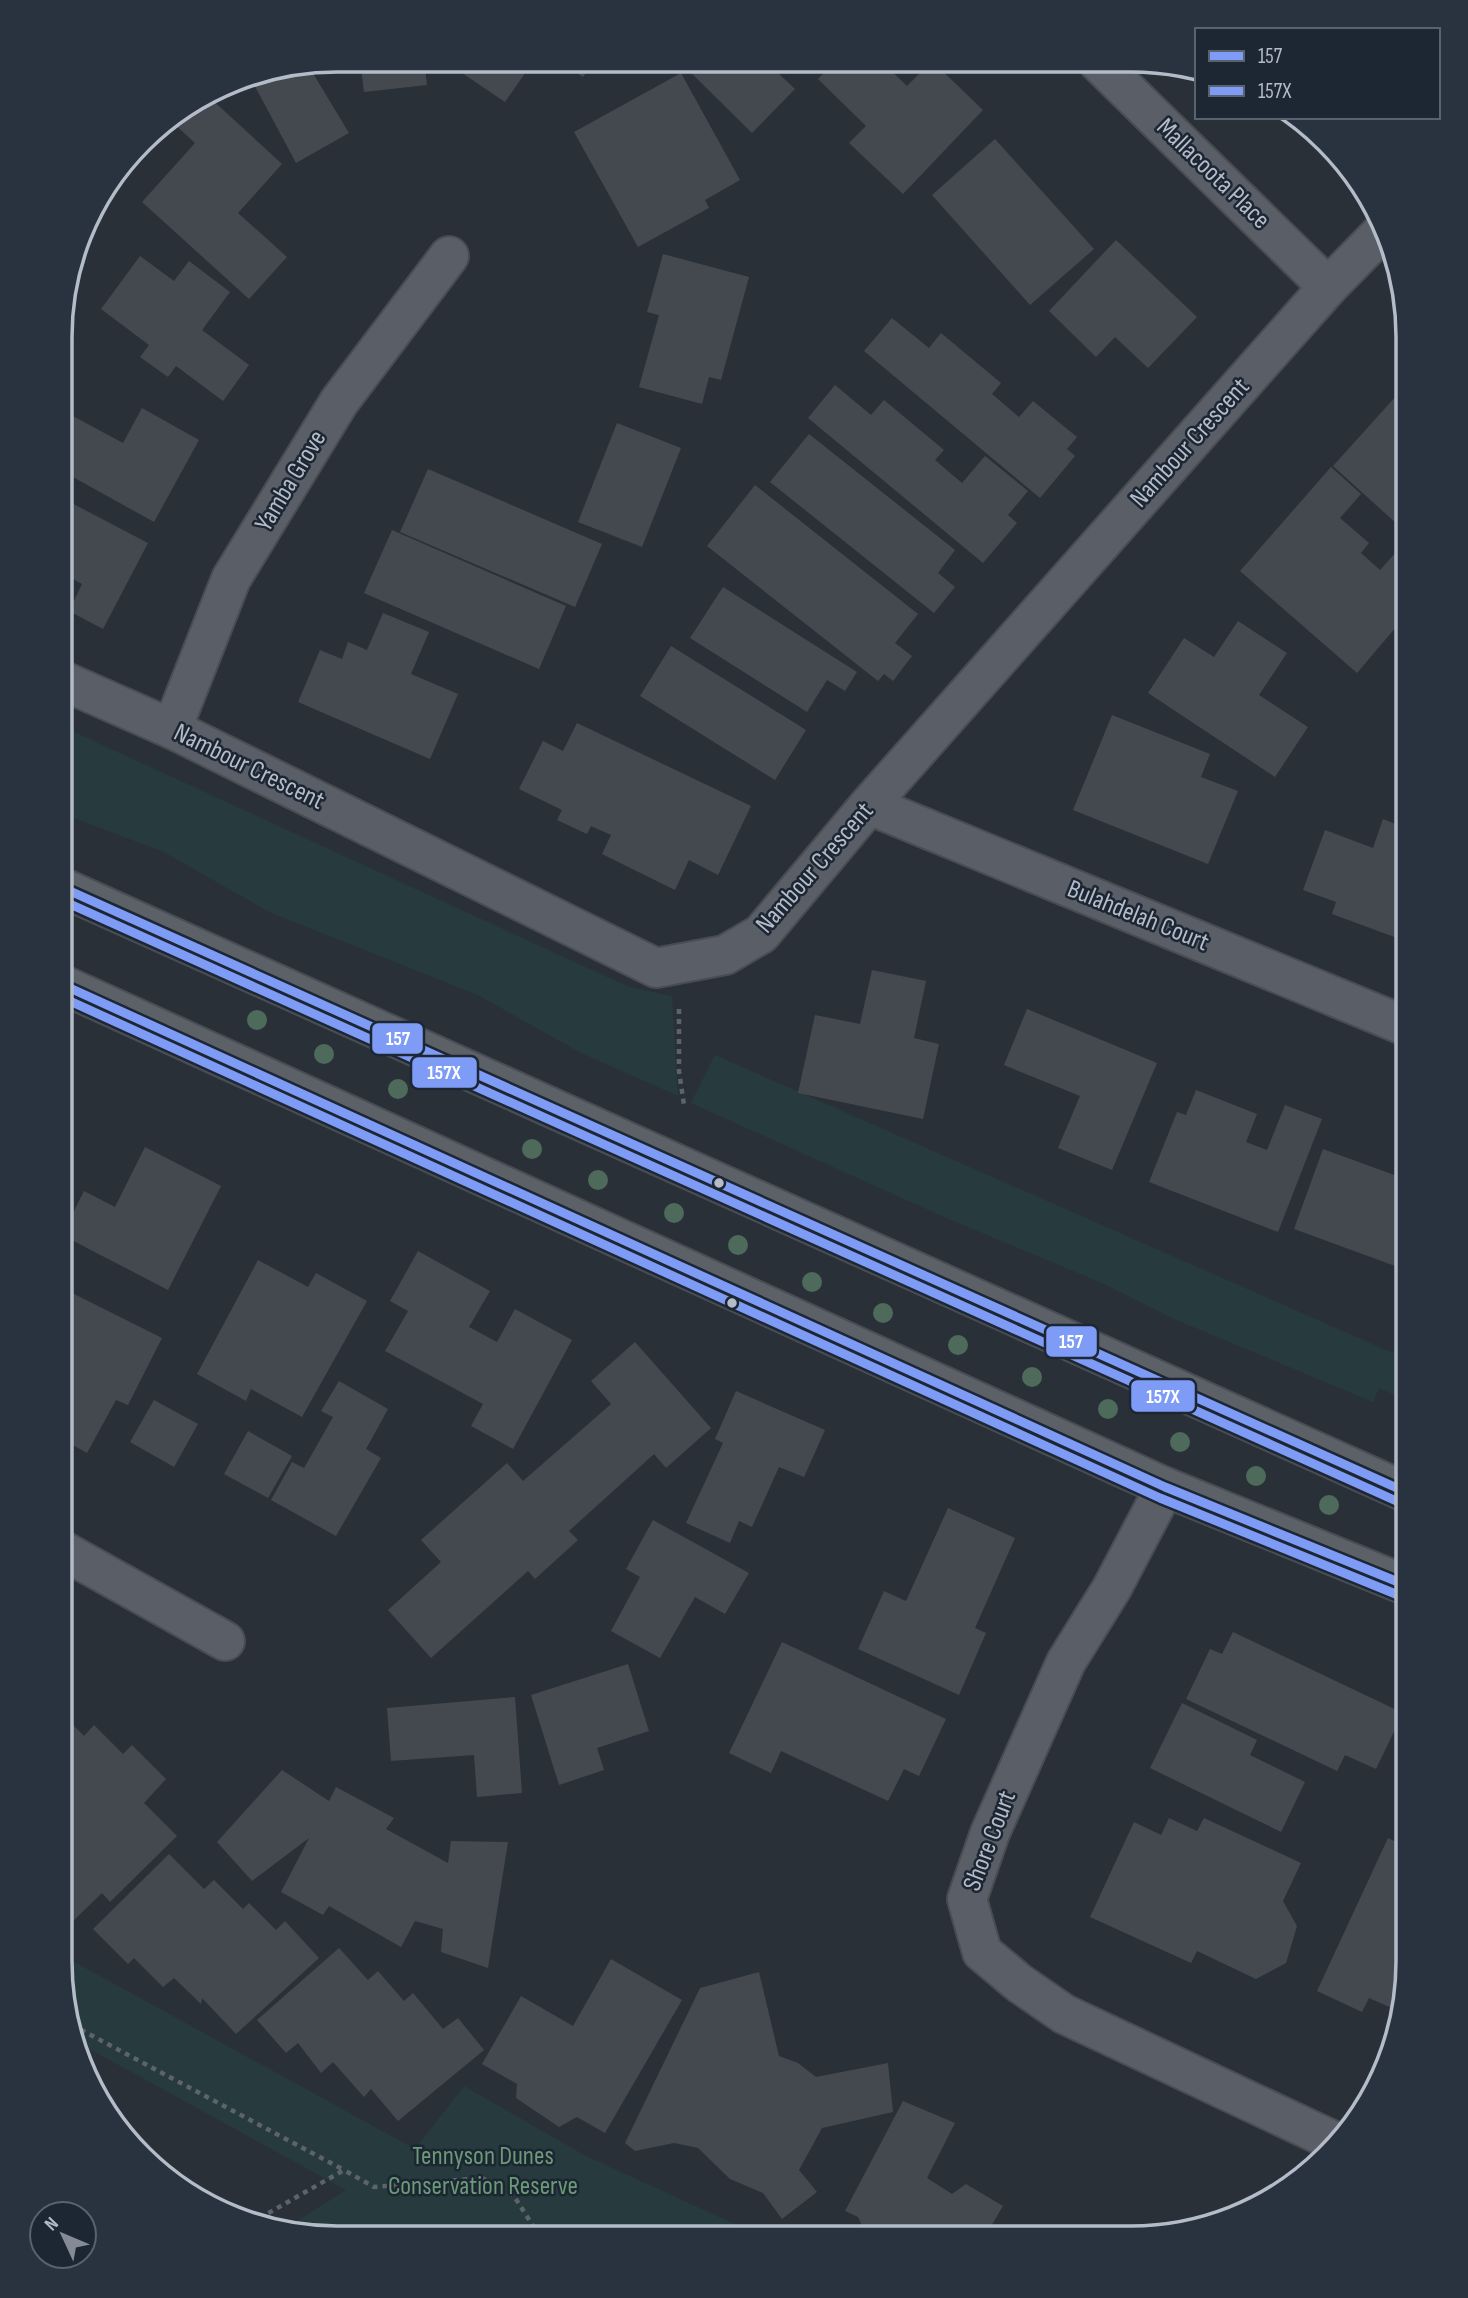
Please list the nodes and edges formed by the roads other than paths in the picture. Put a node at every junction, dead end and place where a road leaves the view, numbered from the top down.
1 (1108, 72) edge
2 (1377, 237) edge
3 (449, 256) dead end
4 (1328, 287) junction
5 (72, 685) edge
6 (172, 729) junction
7 (869, 805) junction
8 (72, 892) edge
9 (72, 989) edge
10 (1396, 1022) edge
11 (1166, 1487) junction
12 (1396, 1488) edge
13 (72, 1556) edge
14 (1396, 1581) edge
15 (225, 1641) dead end
16 (1328, 2139) edge

1 - 4 street, Mallacoota Place
2 - 4 street, Nambour Crescent
3 - 6 street, Yamba Grove
4 - 7 street, Nambour Crescent
5 - 6 street, Nambour Crescent
6 - 7 street, Nambour Crescent
7 - 10 street, Bulahdelah Court
8 - 12 main road
9 - 11 main road
11 - 14 main road
11 - 16 street, Shore Court
13 - 15 street

